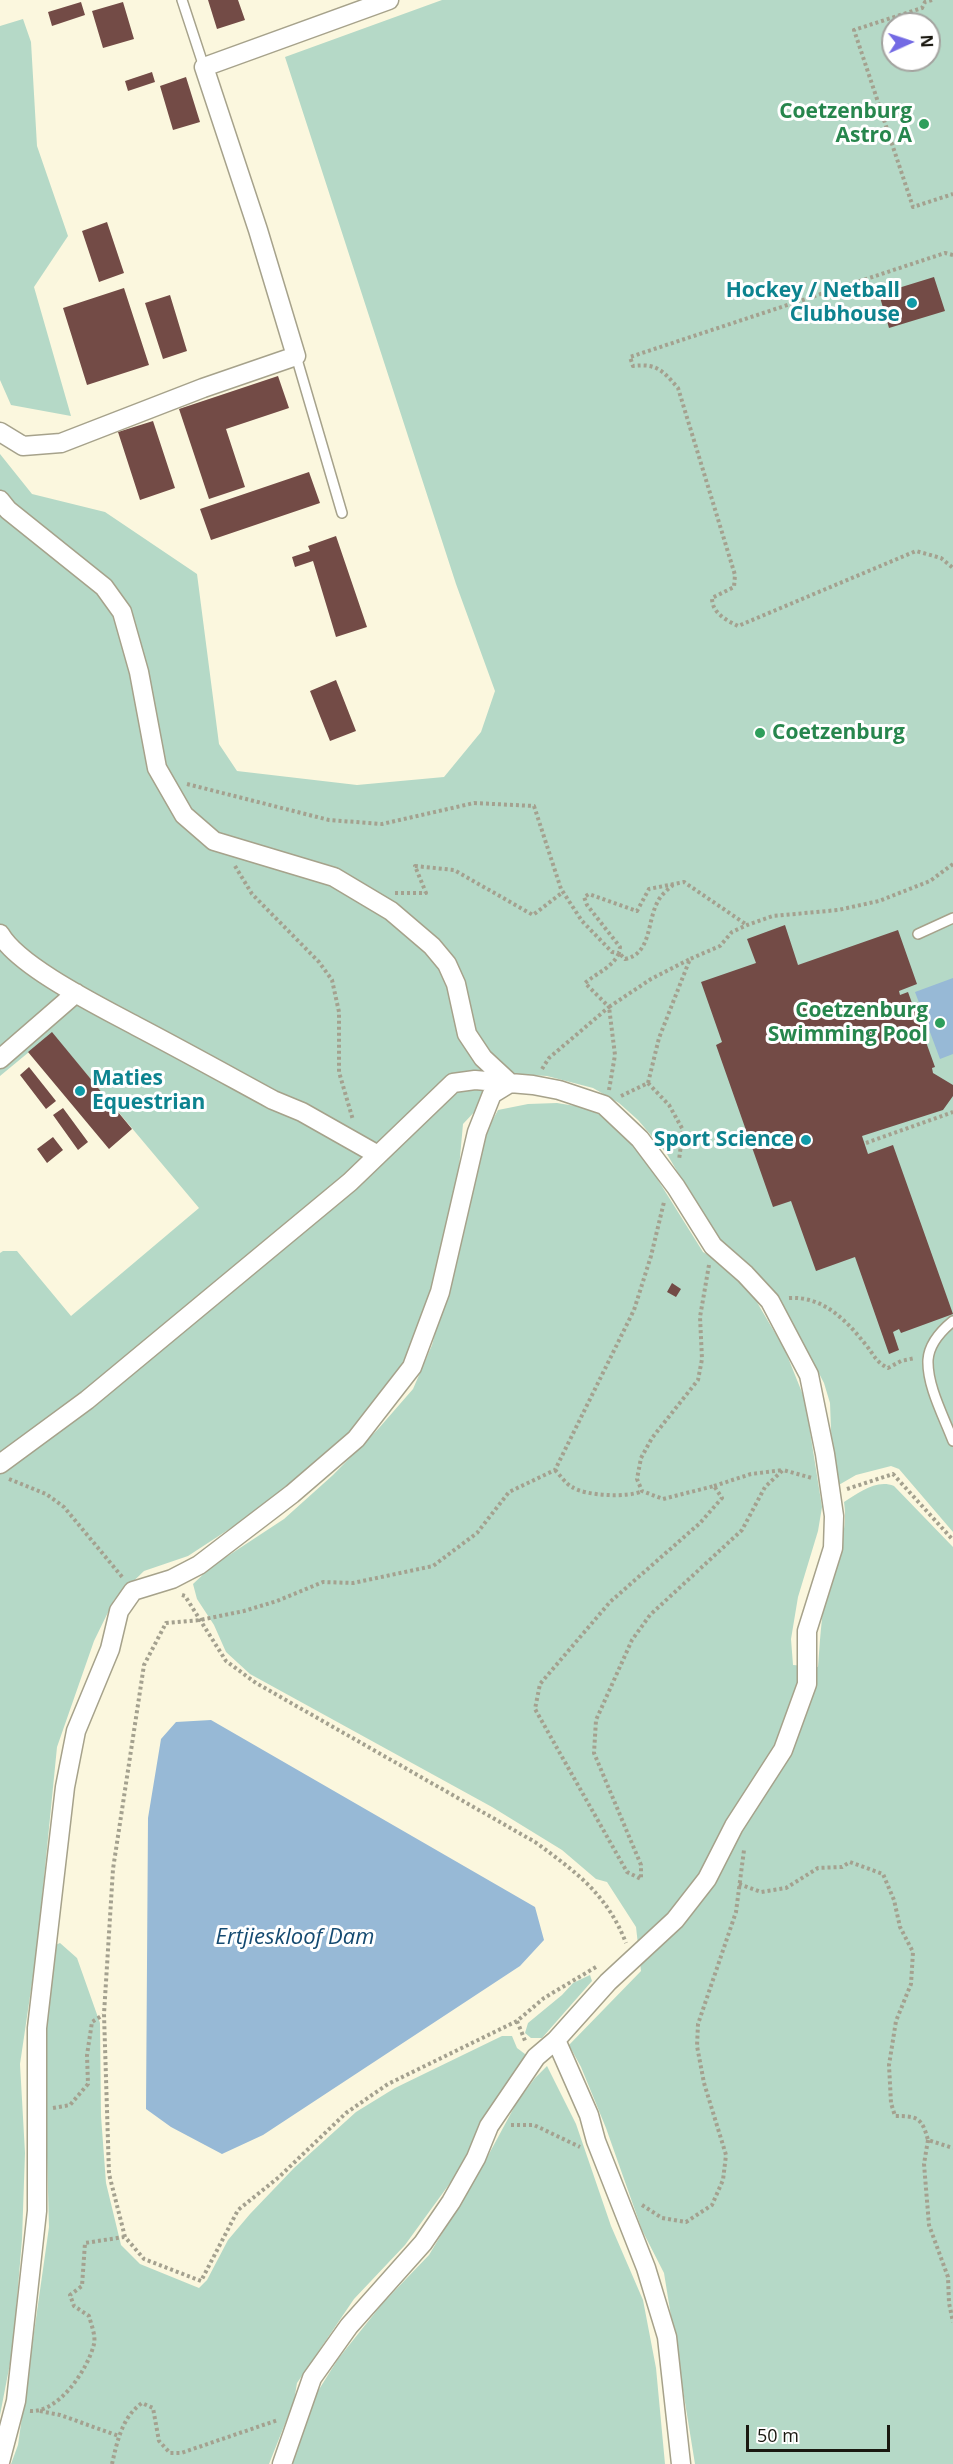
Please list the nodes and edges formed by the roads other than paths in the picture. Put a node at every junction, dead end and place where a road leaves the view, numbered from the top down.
1 (182, 0) edge
2 (389, 0) edge
3 (204, 68) junction
4 (296, 356) junction
5 (0, 432) edge
6 (0, 500) edge
7 (342, 513) dead end
8 (953, 918) edge
9 (0, 934) edge
10 (918, 934) dead end
11 (76, 993) junction
12 (0, 1059) edge
13 (510, 1083) junction
14 (378, 1155) junction
15 (953, 1321) edge
16 (953, 1441) edge
17 (0, 1464) edge
18 (556, 2040) junction
19 (0, 2462) edge
20 (282, 2464) edge
21 (681, 2464) edge

1 - 3 lane
2 - 3 street
3 - 4 street
4 - 5 street
4 - 7 lane
6 - 13 street
8 - 10 lane
9 - 11 street
11 - 12 street
11 - 14 street
13 - 14 street
13 - 18 street
13 - 19 street
14 - 17 street
15 - 16 lane
18 - 20 street
18 - 21 street

